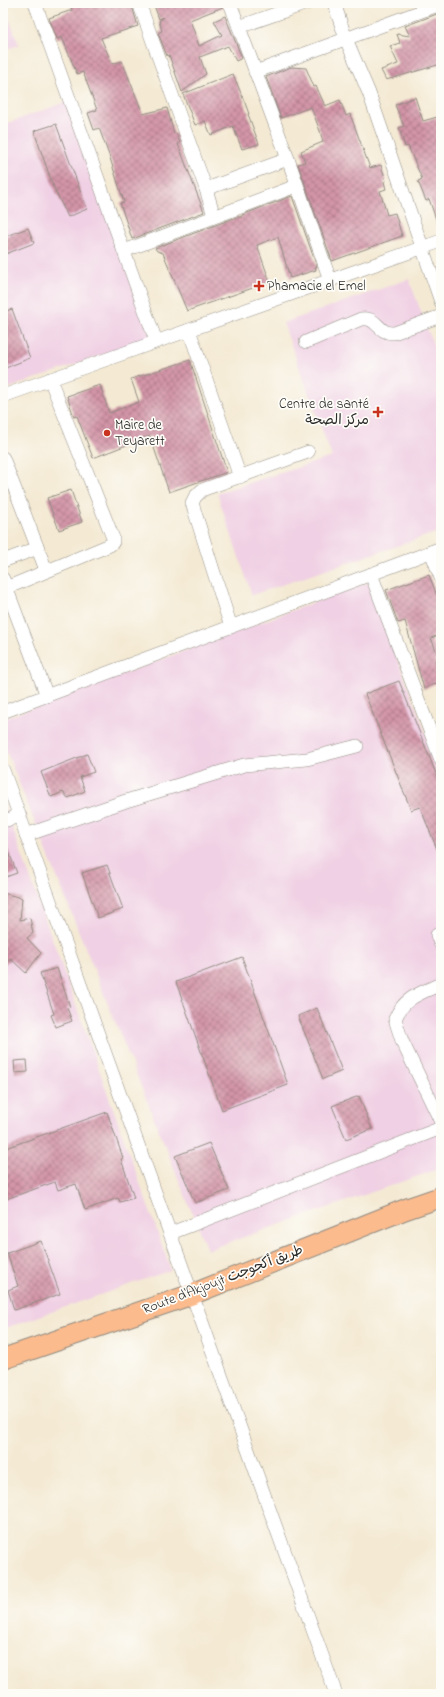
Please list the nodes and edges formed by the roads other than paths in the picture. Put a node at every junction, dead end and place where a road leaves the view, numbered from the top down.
1 (35, 3) edge
2 (139, 3) edge
3 (230, 3) edge
4 (307, 3) edge
5 (334, 3) edge
6 (441, 4) edge
7 (239, 28) junction
8 (346, 39) junction
9 (255, 72) junction
10 (288, 159) junction
11 (296, 186) junction
12 (206, 189) junction
13 (214, 216) junction
14 (441, 241) edge
15 (422, 248) junction
16 (124, 251) junction
17 (330, 280) junction
18 (441, 302) edge
19 (441, 316) edge
20 (189, 330) junction
21 (156, 341) junction
22 (306, 342) dead end
23 (50, 379) junction
24 (3, 396) edge
25 (308, 452) dead end
26 (3, 458) edge
27 (240, 477) junction
28 (38, 548) junction
29 (436, 550) edge
30 (3, 561) edge
31 (46, 570) junction
32 (371, 574) junction
33 (441, 578) edge
34 (5, 583) edge
35 (231, 627) junction
36 (46, 696) junction
37 (3, 712) edge
38 (357, 746) dead end
39 (441, 760) edge
40 (3, 770) edge
41 (20, 816) junction
42 (3, 821) edge
43 (26, 835) junction
44 (441, 984) edge
45 (441, 1122) edge
46 (441, 1128) edge
47 (441, 1197) edge
48 (171, 1233) junction
49 (193, 1294) junction
50 (3, 1359) edge
51 (336, 1694) edge

1 - 16 street
2 - 12 street
3 - 7 street
4 - 7 street
5 - 8 street
6 - 8 street
7 - 9 street
8 - 9 street
8 - 15 street
9 - 10 street
10 - 11 street
10 - 12 street
11 - 13 street
11 - 17 street
12 - 13 street
13 - 16 street
14 - 15 street
15 - 17 street
15 - 18 street
16 - 21 street
17 - 20 street
19 - 22 street
20 - 21 street
20 - 27 street
21 - 23 street
23 - 24 street
23 - 31 street
25 - 27 street
26 - 28 street
27 - 35 street
28 - 30 street
28 - 31 street
29 - 32 street
29 - 33 street
31 - 34 street
32 - 35 street
32 - 39 street
34 - 36 street
35 - 36 street
36 - 37 street
38 - 43 street
40 - 41 street
41 - 42 street
41 - 43 street
43 - 48 street
44 - 45 street
46 - 48 street
47 - 49 highway, Route d'Akjoujt طريق أكجوجت
48 - 49 street
49 - 50 highway, Route d'Akjoujt طريق أكجوجت
49 - 51 street

